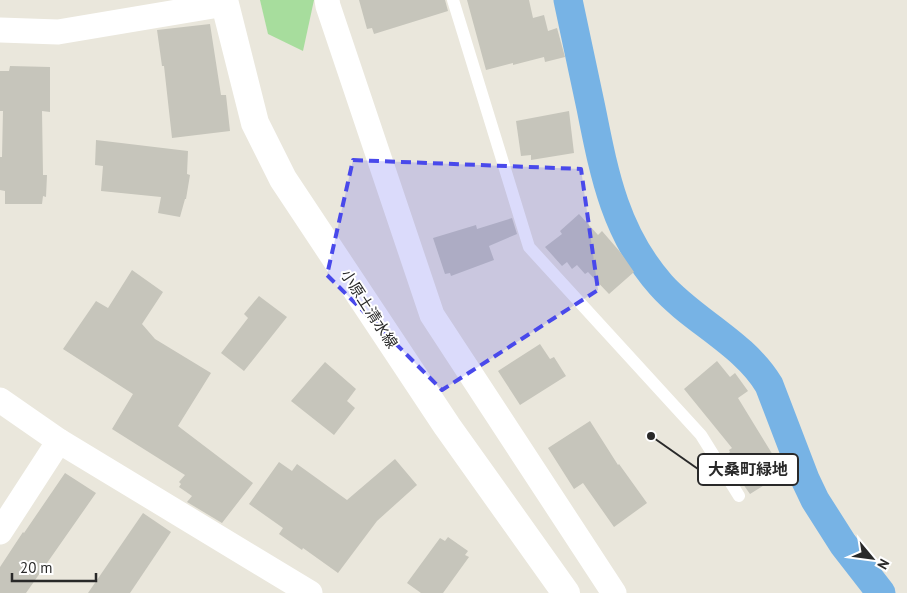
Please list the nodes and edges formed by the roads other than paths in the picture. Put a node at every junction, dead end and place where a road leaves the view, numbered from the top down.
1 (327, 0) edge
2 (453, 0) edge
3 (224, 2) edge
4 (0, 30) edge
5 (0, 400) edge
6 (59, 441) junction
7 (739, 496) dead end
8 (0, 532) edge
9 (310, 593) edge
10 (566, 593) edge
11 (614, 593) edge

1 - 11 street
2 - 7 lane
3 - 4 street
3 - 10 main road, 小原土清水線
5 - 6 street
6 - 8 street
6 - 9 street

